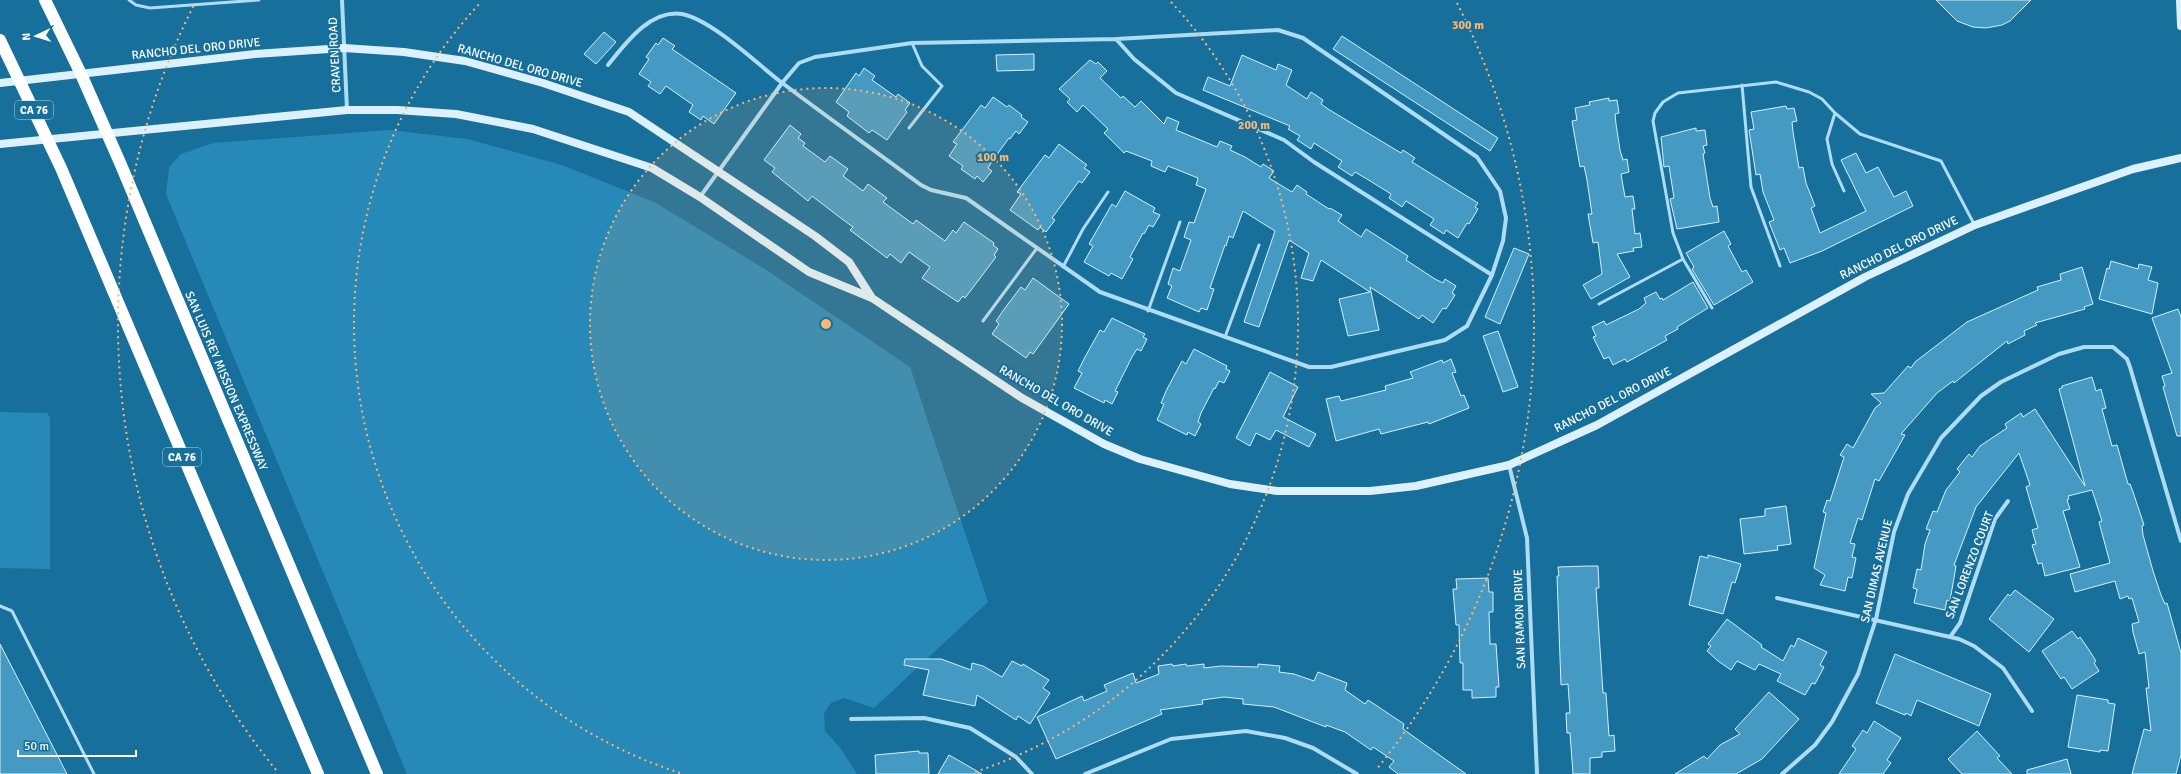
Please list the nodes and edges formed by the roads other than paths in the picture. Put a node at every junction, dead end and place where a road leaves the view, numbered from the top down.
1 (45, 0) edge
2 (129, 0) edge
3 (259, 0) edge
4 (342, 0) edge
5 (2180, 0) edge
6 (2181, 26) edge
7 (1116, 39) junction
8 (0, 40) edge
9 (912, 43) junction
10 (344, 48) junction
11 (608, 65) dead end
12 (81, 74) junction
13 (20, 82) junction
14 (0, 83) edge
15 (782, 83) junction
16 (1742, 85) junction
17 (347, 110) junction
18 (1835, 113) junction
19 (909, 128) dead end
20 (107, 132) junction
21 (48, 139) junction
22 (0, 144) edge
23 (2181, 158) edge
24 (719, 171) junction
25 (1108, 192) dead end
26 (1844, 192) dead end
27 (700, 197) junction
28 (1180, 222) dead end
29 (1975, 225) junction
30 (1259, 245) dead end
31 (1037, 248) junction
32 (1683, 259) junction
33 (1780, 266) dead end
34 (1063, 267) junction
35 (1492, 275) junction
36 (872, 298) junction
37 (1599, 304) dead end
38 (1712, 308) dead end
39 (1148, 310) junction
40 (983, 321) dead end
41 (1225, 337) junction
42 (1509, 465) junction
43 (2008, 501) dead end
44 (2181, 541) edge
45 (1777, 598) dead end
46 (0, 606) edge
47 (1876, 619) junction
48 (1950, 637) junction
49 (2032, 711) dead end
50 (851, 720) dead end
51 (94, 774) edge
52 (318, 774) edge
53 (377, 774) edge
54 (1032, 774) edge
55 (1085, 774) edge
56 (1356, 774) edge
57 (1537, 774) edge
58 (1782, 774) edge

1 - 12 highway, SAN LUIS REY MISSION EXPRESSWAY
2 - 3 lane
4 - 10 street, CRAVEN ROAD
5 - 6 main road
7 - 9 street
7 - 35 street
7 - 35 street
8 - 13 highway, CA 76
9 - 15 street
9 - 19 lane
10 - 12 main road, RANCHO DEL ORO DRIVE
10 - 17 street, CRAVEN ROAD
10 - 24 main road, RANCHO DEL ORO DRIVE
11 - 15 street
12 - 13 main road, RANCHO DEL ORO DRIVE
12 - 20 highway, SAN LUIS REY MISSION EXPRESSWAY
13 - 14 main road, RANCHO DEL ORO DRIVE
13 - 21 highway, CA 76
15 - 24 street
15 - 31 street
16 - 18 lane
16 - 32 lane
16 - 33 lane
17 - 20 main road, RANCHO DEL ORO DRIVE
17 - 27 main road, RANCHO DEL ORO DRIVE
18 - 26 lane
18 - 29 lane
20 - 21 main road, RANCHO DEL ORO DRIVE
20 - 53 highway, SAN LUIS REY MISSION EXPRESSWAY
21 - 22 main road, RANCHO DEL ORO DRIVE
21 - 52 highway, CA 76
23 - 29 main road, RANCHO DEL ORO DRIVE
24 - 27 street
24 - 36 main road, RANCHO DEL ORO DRIVE
25 - 34 lane
27 - 36 main road, RANCHO DEL ORO DRIVE
28 - 39 lane
29 - 42 main road, RANCHO DEL ORO DRIVE
30 - 41 lane
31 - 34 street
31 - 40 lane
32 - 37 lane
32 - 38 lane
34 - 39 street
35 - 41 street
36 - 42 main road, RANCHO DEL ORO DRIVE
39 - 41 street
42 - 57 street, SAN RAMON DRIVE
43 - 48 street, SAN LORENZO COURT
44 - 47 street, SAN DIMAS AVENUE
45 - 47 street, SAN LORENZO COURT
46 - 51 lane
47 - 48 street, SAN LORENZO COURT
47 - 58 street, SAN DIMAS AVENUE
48 - 49 street, SAN LORENZO COURT
50 - 54 street
55 - 56 street

